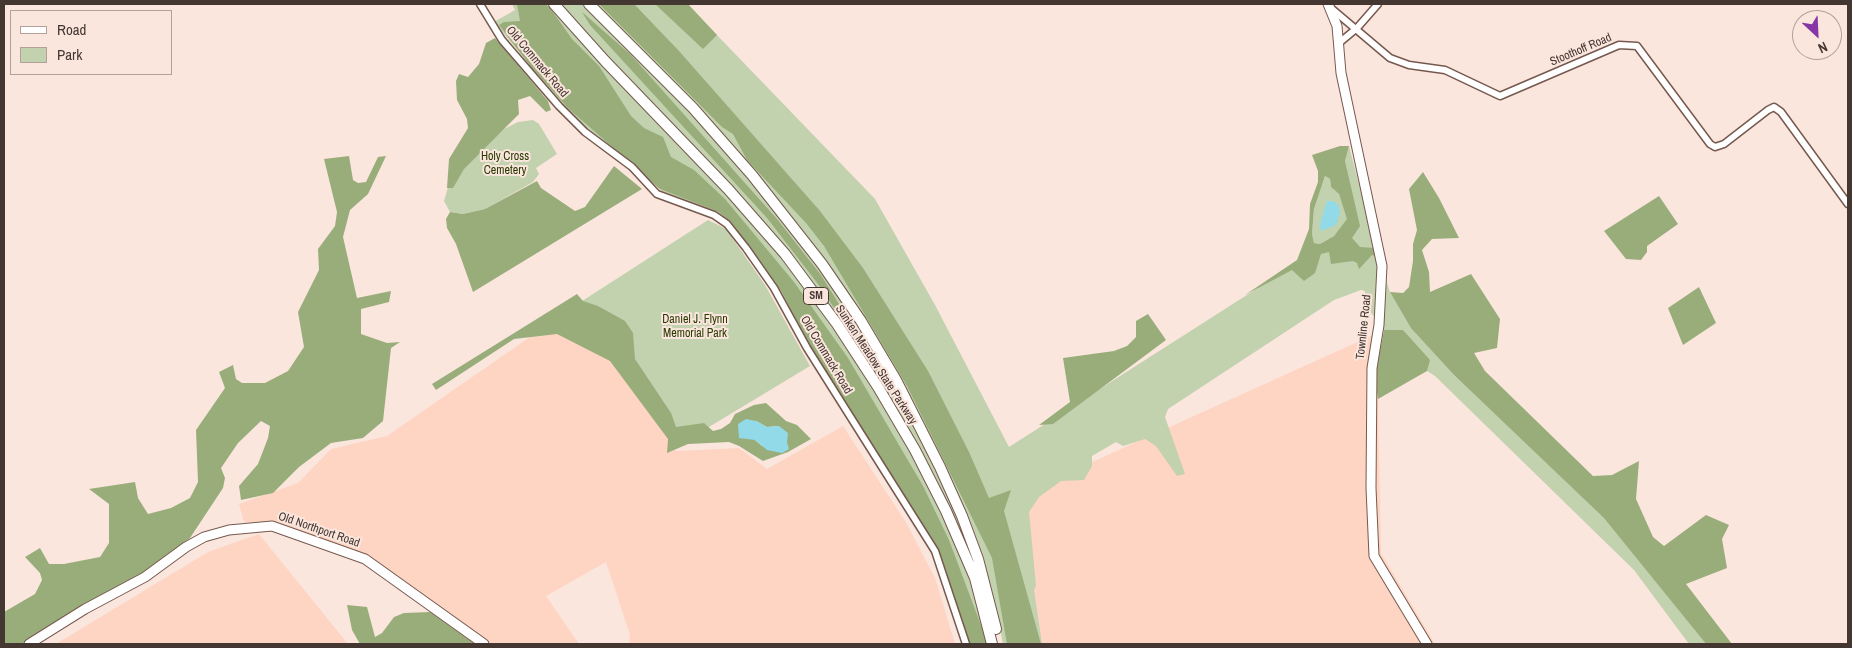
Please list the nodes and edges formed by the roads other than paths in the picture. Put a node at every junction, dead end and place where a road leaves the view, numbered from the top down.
1 (480, 4) edge
2 (554, 4) edge
3 (588, 4) edge
4 (1378, 4) edge
5 (1330, 6) edge
6 (1357, 28) junction
7 (1339, 43) junction
8 (1848, 204) edge
9 (29, 644) edge
10 (484, 644) edge
11 (966, 644) edge
12 (992, 644) edge
13 (999, 644) edge
14 (1427, 644) edge

1 - 11 street, Old Commack Road
2 - 12 highway, Sunken Meadow State Parkway / SM
3 - 13 highway, Sunken Meadow State Parkway / SM
4 - 6 street
5 - 6 street, Stoothoff Road
5 - 7 main road, Townline Road
6 - 7 street
6 - 8 street, Stoothoff Road
7 - 14 main road, Townline Road
9 - 10 main road, Old Northport Road

